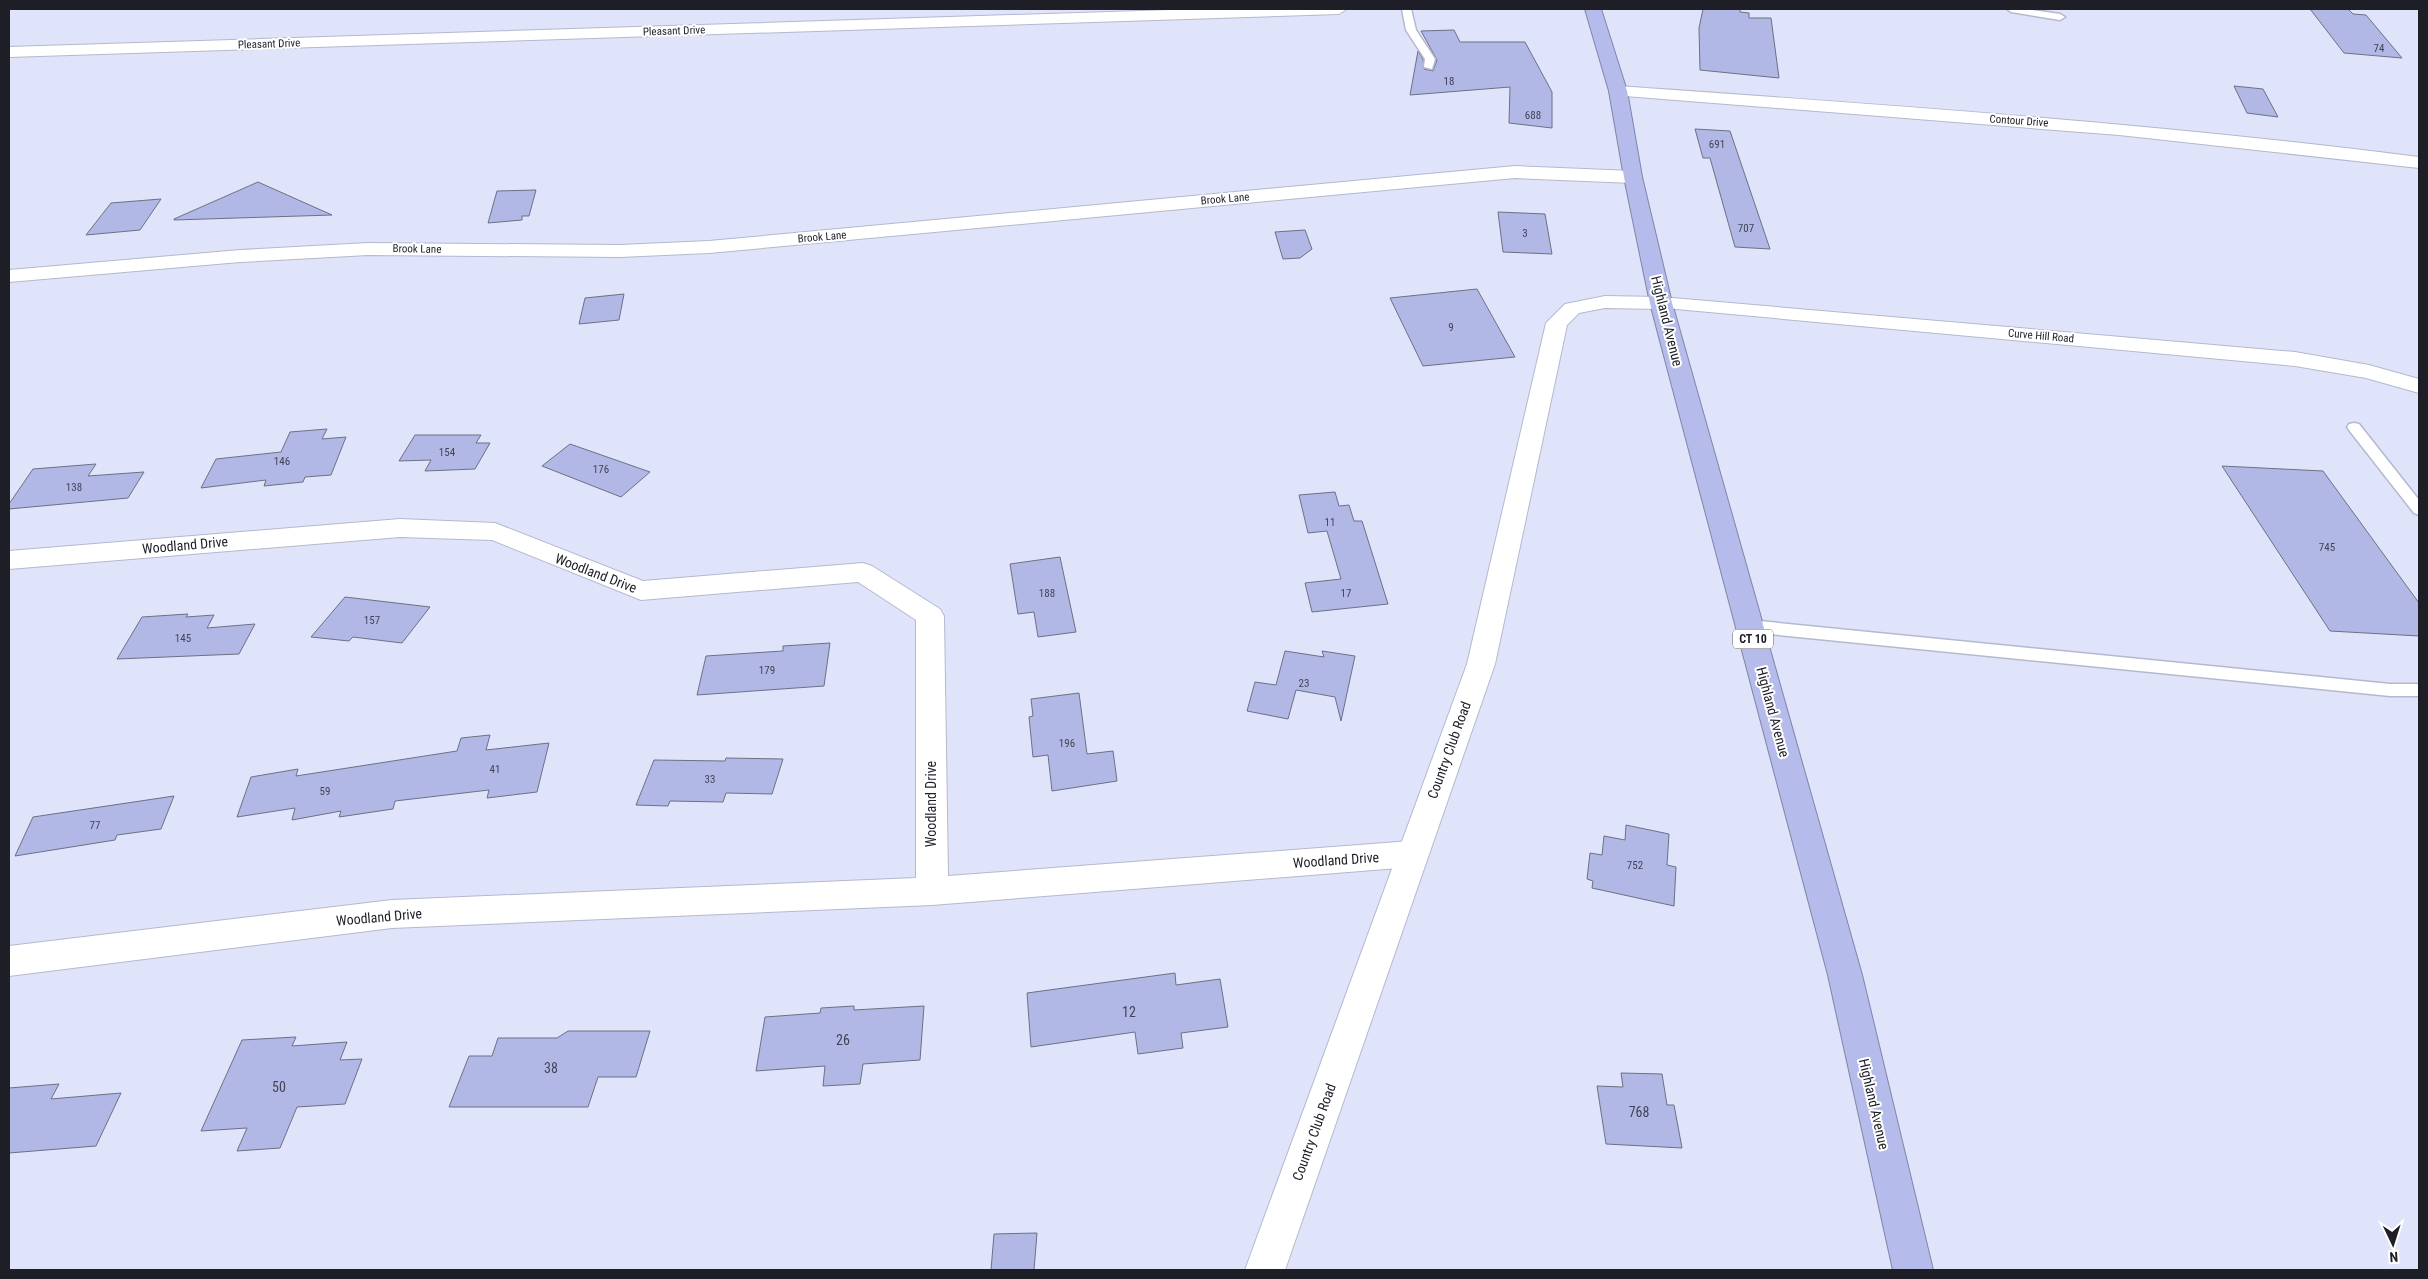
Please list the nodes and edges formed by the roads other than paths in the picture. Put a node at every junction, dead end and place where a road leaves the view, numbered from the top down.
1 (1339, 9) edge
2 (1406, 9) edge
3 (1593, 9) edge
4 (2011, 9) edge
5 (2060, 17) dead end
6 (9, 52) edge
7 (1430, 67) dead end
8 (1618, 92) junction
9 (2419, 163) edge
10 (1633, 177) junction
11 (9, 276) edge
12 (1661, 303) junction
13 (2419, 386) edge
14 (2354, 427) dead end
15 (2419, 510) edge
16 (9, 560) edge
17 (1749, 626) junction
18 (2419, 690) edge
19 (1411, 854) junction
20 (932, 891) junction
21 (9, 962) edge
22 (1265, 1270) edge
23 (1913, 1270) edge

1 - 6 street, Pleasant Drive
2 - 7 lane
3 - 8 highway, Highland Avenue / CT 10
4 - 5 lane
8 - 9 street, Contour Drive
8 - 10 highway, Highland Avenue / CT 10
10 - 11 street, Brook Lane
10 - 12 highway, Highland Avenue / CT 10
12 - 13 street, Curve Hill Road
12 - 17 highway, Highland Avenue / CT 10
12 - 19 street, Country Club Road
14 - 15 lane
16 - 20 street, Woodland Drive
17 - 18 lane
17 - 23 highway, Highland Avenue / CT 10
19 - 20 street, Woodland Drive
19 - 22 street, Country Club Road
20 - 21 street, Woodland Drive

